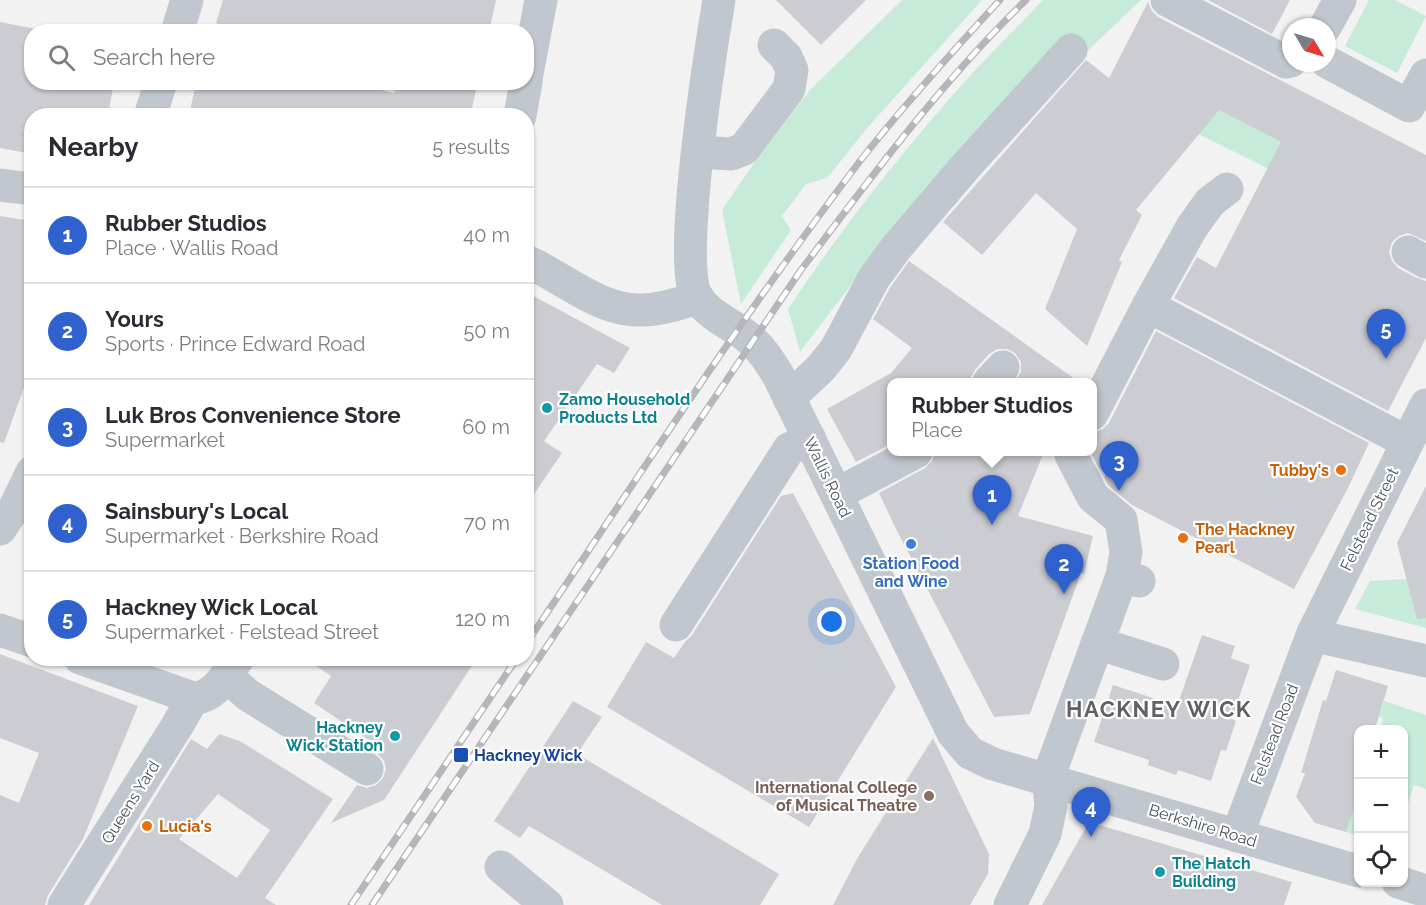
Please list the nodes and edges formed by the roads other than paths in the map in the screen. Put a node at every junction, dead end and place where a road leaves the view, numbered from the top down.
1 (187, 0) edge
2 (541, 0) edge
3 (719, 0) edge
4 (1167, 0) edge
5 (1340, 0) edge
6 (1330, 18) edge
7 (180, 24) edge
8 (534, 38) edge
9 (774, 45) dead end
10 (1071, 50) dead end
11 (1282, 59) edge
12 (1336, 67) edge
13 (1426, 75) edge
14 (158, 90) edge
15 (524, 90) edge
16 (153, 108) edge
17 (521, 108) edge
18 (699, 152) junction
19 (0, 185) edge
20 (24, 188) edge
21 (1227, 189) dead end
22 (534, 265) edge
23 (698, 298) junction
24 (1148, 306) junction
25 (789, 398) junction
26 (1097, 404) edge
27 (1426, 405) edge
28 (810, 439) junction
29 (1407, 442) junction
30 (908, 456) edge
31 (1072, 456) edge
32 (24, 488) edge
33 (837, 494) junction
34 (0, 529) edge
35 (676, 625) dead end
36 (0, 630) edge
37 (1313, 633) junction
38 (24, 638) edge
39 (1097, 643) junction
40 (1426, 661) edge
41 (1163, 664) dead end
42 (103, 666) edge
43 (232, 667) edge
44 (193, 698) junction
45 (368, 769) dead end
46 (1048, 778) junction
47 (1237, 836) junction
48 (501, 867) dead end
49 (1354, 870) edge
50 (1408, 885) edge
51 (1426, 891) edge
52 (64, 905) edge
53 (547, 905) edge
54 (1010, 905) edge

1 - 7 street
2 - 8 street
3 - 18 street
4 - 11 street
5 - 6 street
9 - 18 street
10 - 25 street
12 - 13 street
14 - 16 street
15 - 17 street
18 - 23 street
19 - 20 street
21 - 24 street
22 - 23 street
23 - 25 street, Wallis Road
24 - 26 street
24 - 29 street
25 - 28 street, Wallis Road
27 - 29 street, Felstead Street
28 - 33 street, Wallis Road
28 - 35 street
29 - 37 street, Felstead Street
30 - 33 street
31 - 39 street
32 - 34 street
33 - 46 street, Wallis Road
36 - 38 street
37 - 40 street
37 - 47 street, Felstead Road
39 - 41 street
39 - 46 street
42 - 44 street
43 - 44 street
43 - 45 street
44 - 52 street, Queens Yard
46 - 47 street, Berkshire Road
46 - 54 street
47 - 49 street, Berkshire Road
48 - 53 street
50 - 51 street

